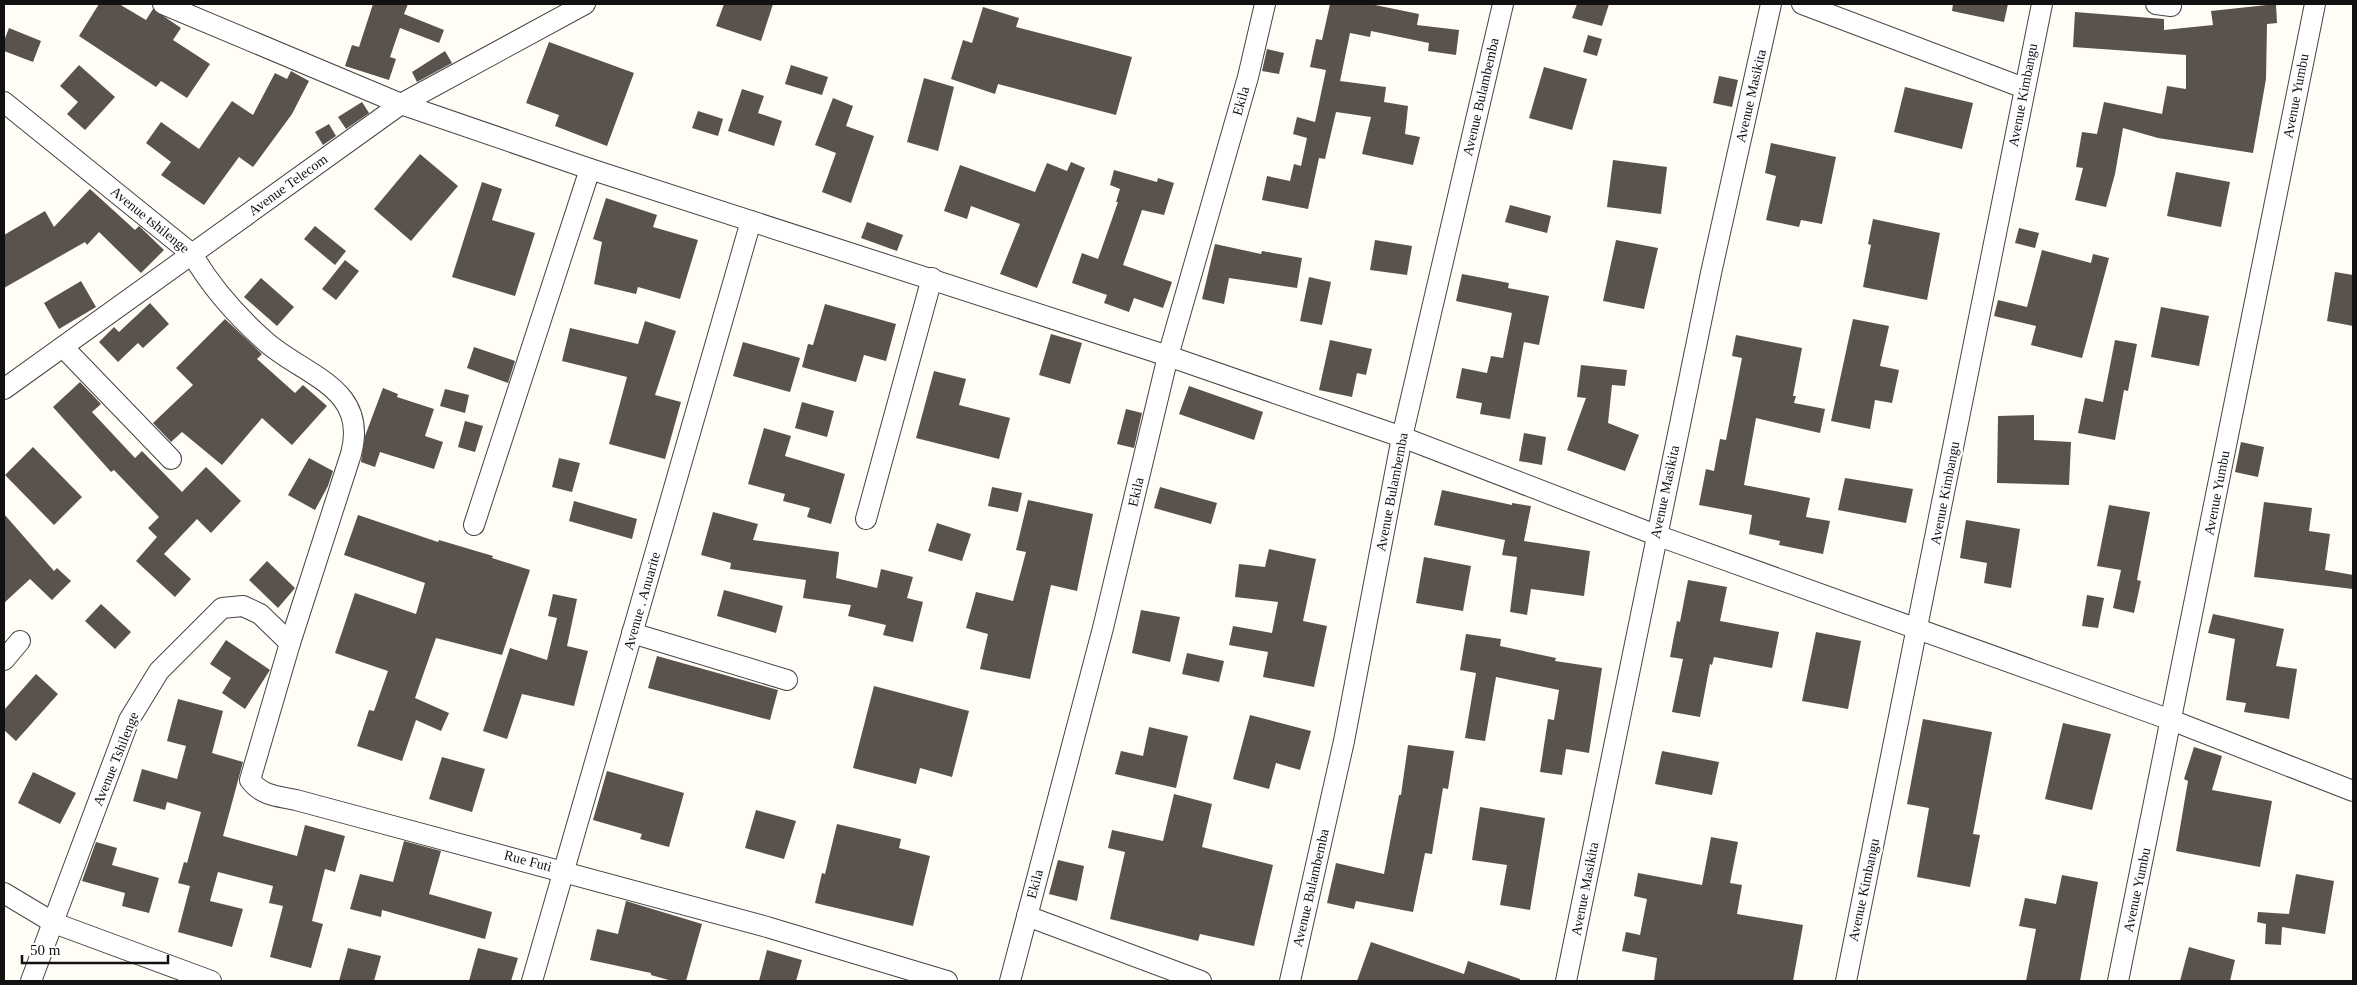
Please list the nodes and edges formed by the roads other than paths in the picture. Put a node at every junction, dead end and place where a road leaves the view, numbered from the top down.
1 (163, 4) edge
2 (585, 4) edge
3 (1265, 4) edge
4 (1503, 4) edge
5 (1771, 4) edge
6 (1802, 4) edge
7 (2042, 4) edge
8 (2315, 4) edge
9 (2024, 88) junction
10 (4, 102) edge
11 (401, 104) junction
12 (590, 169) junction
13 (751, 221) junction
14 (192, 254) junction
15 (932, 278) junction
16 (63, 347) junction
17 (1168, 356) junction
18 (4, 389) edge
19 (1402, 437) junction
20 (171, 459) dead end
21 (866, 519) dead end
22 (474, 526) dead end
23 (1656, 534) junction
24 (1918, 628) junction
25 (632, 634) junction
26 (20, 641) dead end
27 (290, 643) junction
28 (4, 660) edge
29 (787, 680) dead end
30 (2172, 720) junction
31 (2353, 791) edge
32 (564, 871) junction
33 (4, 893) edge
34 (1026, 916) junction
35 (54, 923) junction
36 (31, 981) edge
37 (211, 981) edge
38 (532, 981) edge
39 (947, 981) edge
40 (1010, 981) edge
41 (1201, 981) edge
42 (1290, 981) edge
43 (1566, 981) edge
44 (1846, 981) edge
45 (2118, 981) edge

1 - 11 street
2 - 11 street, Avenue Telecom
3 - 17 street, Ekila
4 - 19 street, Avenue Bulambemba
5 - 23 street, Avenue Masikita
6 - 9 street
7 - 9 street, Avenue Kimbangu
8 - 30 street, Avenue Yumbu
9 - 24 street, Avenue Kimbangu
10 - 14 street, Avenue tshilenge
11 - 12 street
11 - 14 street, Avenue Telecom
12 - 13 street
12 - 22 street
13 - 15 street
13 - 25 street, Avenue . Anuarite
14 - 16 street, Avenue Telecom
14 - 27 street, Avenue tshilenge
15 - 17 street
15 - 21 street
16 - 18 street, Avenue Telecom
16 - 20 street
17 - 19 street
17 - 34 street, Ekila
19 - 23 street
19 - 42 street, Avenue Bulambemba
23 - 24 street
23 - 43 street, Avenue Masikita
24 - 30 street
24 - 44 street, Avenue Kimbangu
25 - 29 street
25 - 32 street, Avenue . Anuarite
26 - 28 street
27 - 32 street, Rue Futi
27 - 35 street, Avenue Tshilenge
30 - 31 street
30 - 45 street, Avenue Yumbu
32 - 38 street, Avenue . Anuarite
32 - 39 street, Rue Futi
33 - 35 street
34 - 40 street, Ekila
34 - 41 street
35 - 36 street, Avenue Tshilenge
35 - 37 street

